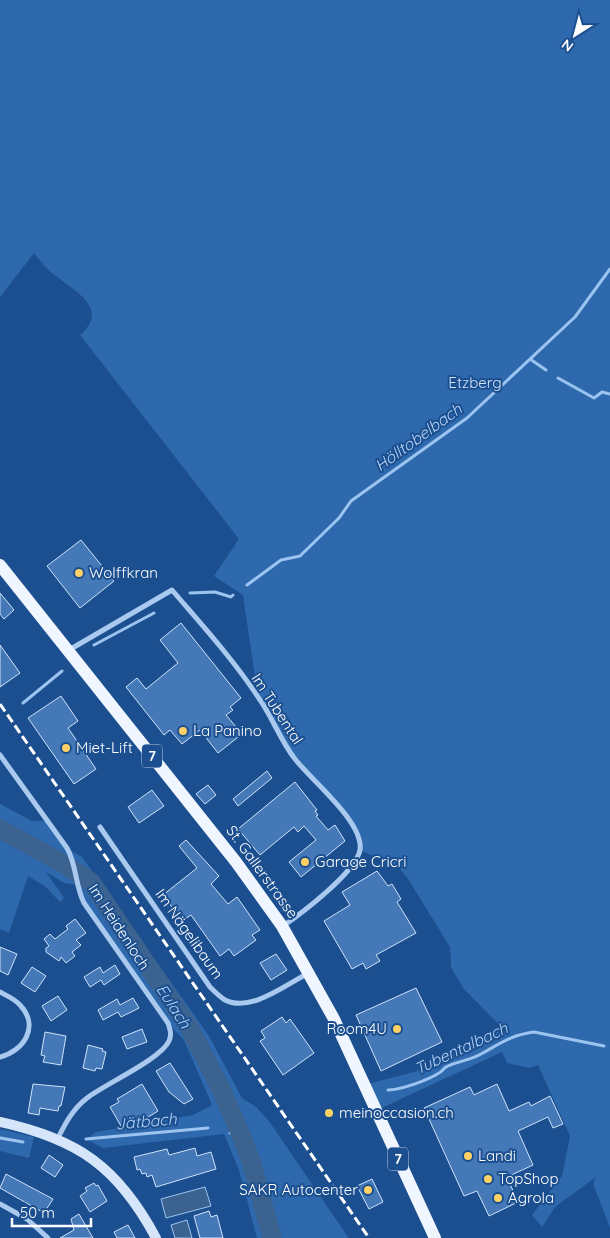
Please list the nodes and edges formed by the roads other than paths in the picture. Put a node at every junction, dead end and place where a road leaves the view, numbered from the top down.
1 (0, 565) edge
2 (69, 650) junction
3 (0, 755) edge
4 (100, 827) dead end
5 (282, 926) junction
6 (310, 973) junction
7 (0, 992) edge
8 (0, 1058) edge
9 (0, 1122) edge
10 (58, 1138) junction
11 (0, 1204) edge
12 (48, 1238) edge
13 (156, 1238) edge
14 (435, 1238) edge

1 - 2 main road, St. Gallerstrasse / 7
2 - 5 main road, St. Gallerstrasse / 7
2 - 5 street, Im Tubental
3 - 10 street, Im Heidenloch
4 - 6 street, Im Nägelibaum
5 - 6 main road, St. Gallerstrasse / 7
6 - 14 main road, St. Gallerstrasse / 7
7 - 8 street
9 - 10 main road
10 - 13 main road
11 - 12 street

